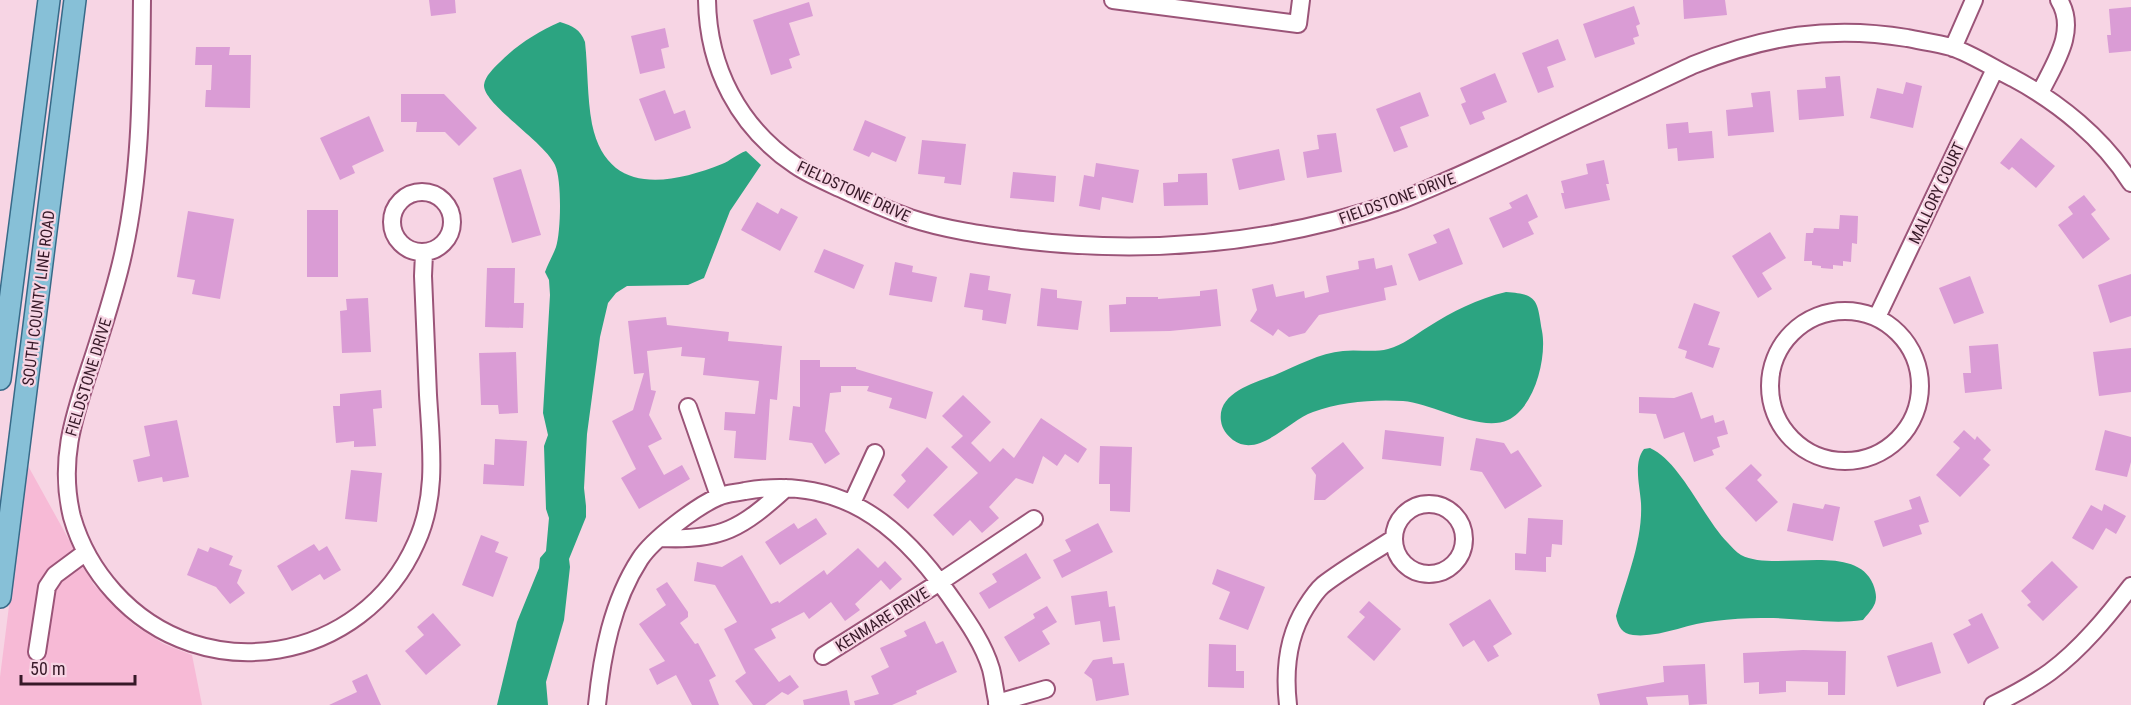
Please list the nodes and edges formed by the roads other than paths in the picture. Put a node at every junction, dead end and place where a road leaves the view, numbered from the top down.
1 (49, 0) edge
2 (75, 0) edge
3 (142, 0) edge
4 (707, 0) edge
5 (1113, 0) edge
6 (1302, 0) edge
7 (1974, 0) edge
8 (2059, 0) edge
9 (1953, 48) junction
10 (1995, 69) junction
11 (2040, 93) junction
12 (2131, 183) edge
13 (424, 253) dead end
14 (1877, 317) junction
15 (0, 379) edge
16 (688, 406) dead end
17 (875, 453) dead end
18 (786, 488) junction
19 (719, 496) junction
20 (852, 503) junction
21 (1034, 519) dead end
22 (660, 538) junction
23 (1393, 539) junction
24 (86, 552) junction
25 (940, 582) junction
26 (2131, 586) edge
27 (0, 597) edge
28 (37, 652) dead end
29 (823, 656) dead end
30 (1046, 689) dead end
31 (599, 704) edge
32 (998, 704) edge
33 (1288, 705) edge
34 (1993, 705) edge

1 - 15 main road, SOUTH COUNTY LINE ROAD
2 - 27 main road, SOUTH COUNTY LINE ROAD
3 - 24 street, FIELDSTONE DRIVE
4 - 9 street, FIELDSTONE DRIVE
5 - 6 street
7 - 9 street
8 - 11 street
9 - 10 street, FIELDSTONE DRIVE
10 - 11 street, FIELDSTONE DRIVE
10 - 14 street, MALLORY COURT
11 - 12 street, FIELDSTONE DRIVE
13 - 24 street, FIELDSTONE DRIVE
14 - 14 street
16 - 19 street
17 - 20 street
18 - 19 street, KENMARE DRIVE
18 - 20 street, KENMARE DRIVE
18 - 22 street
19 - 22 street, KENMARE DRIVE
20 - 25 street, KENMARE DRIVE
21 - 25 street, KENMARE DRIVE
22 - 31 street, KENMARE DRIVE
23 - 23 street
23 - 33 street
24 - 28 street
25 - 29 street, KENMARE DRIVE
25 - 32 street, KENMARE DRIVE
26 - 34 street
30 - 32 street, KENMARE DRIVE

